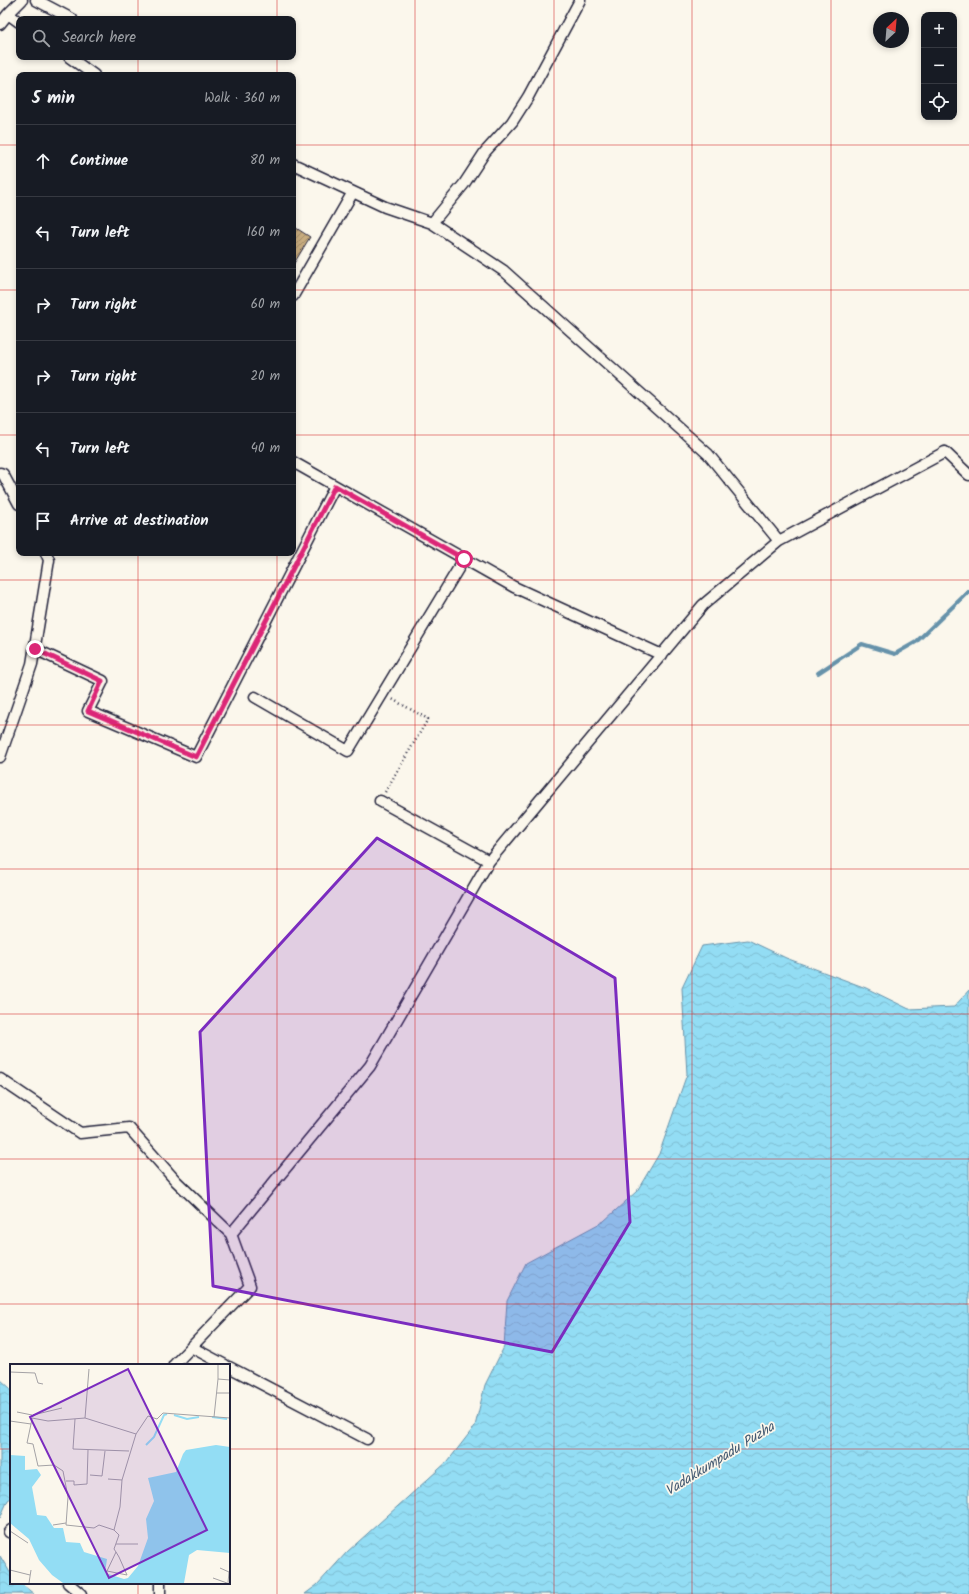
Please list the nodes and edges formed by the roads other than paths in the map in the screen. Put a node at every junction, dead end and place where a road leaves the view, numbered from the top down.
1 (22, 0) edge
2 (36, 0) edge
3 (580, 0) edge
4 (8, 14) junction
5 (66, 16) edge
6 (16, 20) edge
7 (0, 24) edge
8 (73, 60) edge
9 (90, 72) edge
10 (296, 165) edge
11 (353, 192) junction
12 (432, 223) junction
13 (296, 291) edge
14 (296, 464) edge
15 (0, 473) edge
16 (969, 475) edge
17 (335, 486) junction
18 (16, 498) edge
19 (779, 541) junction
20 (48, 556) edge
21 (464, 559) junction
22 (35, 649) junction
23 (662, 655) junction
24 (255, 698) dead end
25 (0, 757) edge
26 (380, 801) road end
27 (489, 861) junction
28 (0, 1079) edge
29 (231, 1234) junction
30 (191, 1347) junction
31 (175, 1364) edge
32 (223, 1364) edge
33 (230, 1368) edge
34 (367, 1439) dead end
35 (69, 1584) edge
36 (81, 1594) edge

1 - 4 street
2 - 5 street
3 - 12 street
4 - 6 street
4 - 7 street
8 - 9 street
10 - 11 street
11 - 12 street
11 - 13 street
12 - 19 street
14 - 17 street
15 - 18 street
16 - 19 street
17 - 21 street
17 - 22 street
19 - 23 street
20 - 22 street
21 - 23 street
21 - 24 street
22 - 25 street
23 - 27 street
26 - 27 street
27 - 29 street
28 - 29 street
29 - 30 street
30 - 31 street
30 - 32 street
33 - 34 street
35 - 36 street

